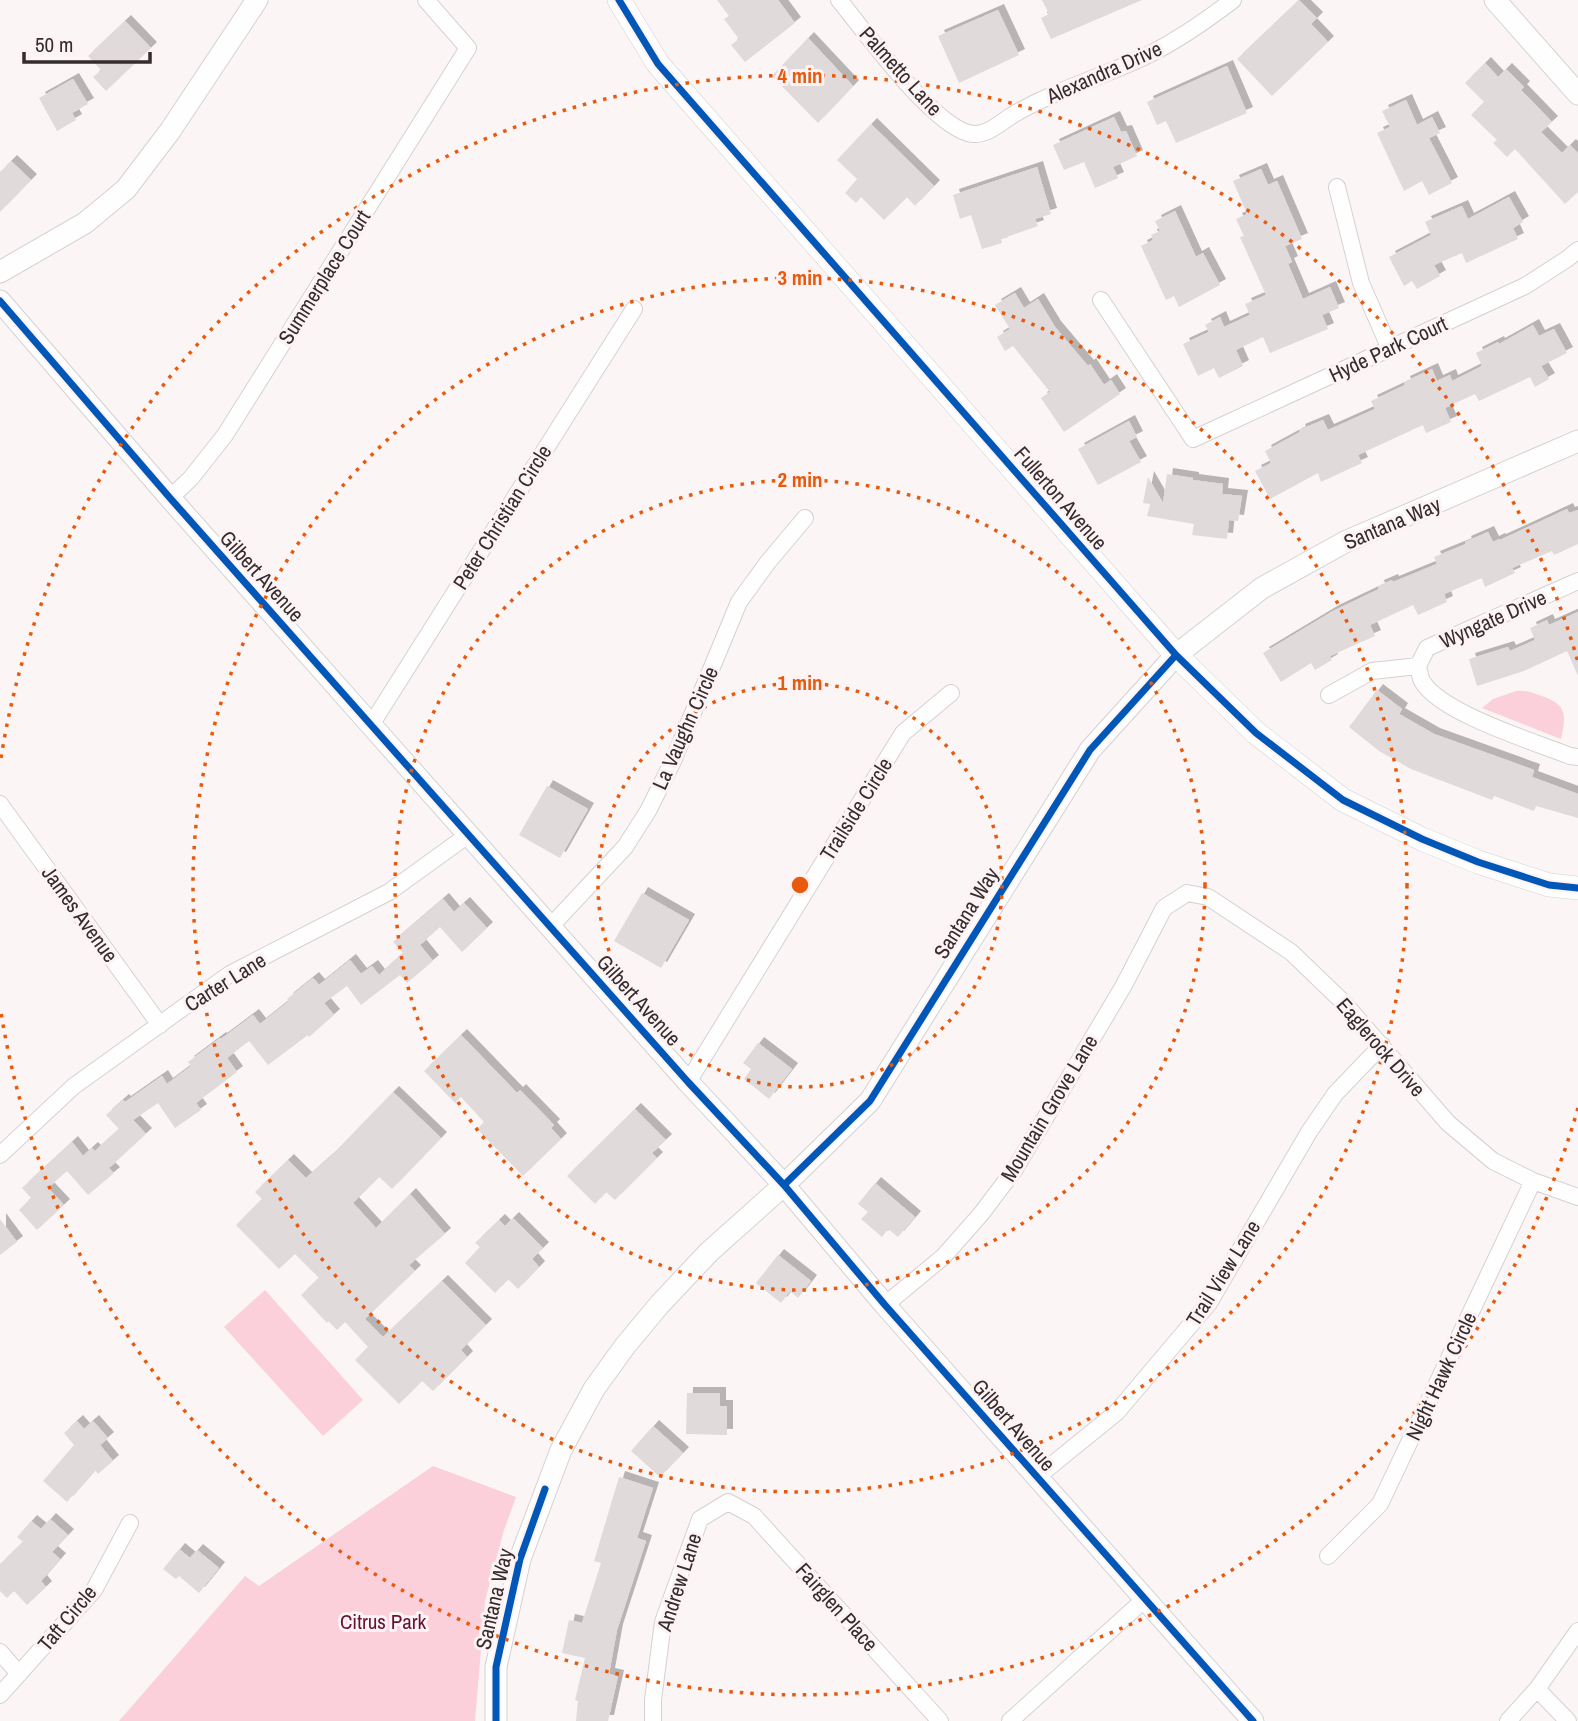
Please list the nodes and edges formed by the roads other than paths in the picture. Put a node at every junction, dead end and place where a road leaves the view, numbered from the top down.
1 (257, 0) edge
2 (426, 0) edge
3 (619, 0) edge
4 (839, 0) edge
5 (1233, 0) edge
6 (1495, 0) edge
7 (1578, 94) edge
8 (970, 134) joint
9 (1337, 187) dead end
10 (1578, 250) edge
11 (0, 272) edge
12 (1101, 300) dead end
13 (0, 301) edge
14 (634, 309) dead end
15 (1390, 349) junction
16 (1578, 441) edge
17 (170, 498) junction
18 (805, 518) dead end
19 (1578, 581) edge
20 (1176, 655) junction
21 (1418, 666) junction
22 (951, 693) dead end
23 (1329, 695) dead end
24 (371, 725) junction
25 (1578, 757) edge
26 (0, 804) edge
27 (468, 835) junction
28 (1578, 888) edge
29 (1187, 893) joint
30 (550, 927) junction
31 (160, 1025) junction
32 (1382, 1045) junction
33 (688, 1083) junction
34 (0, 1156) edge
35 (1533, 1181) junction
36 (784, 1185) junction
37 (1578, 1197) edge
38 (885, 1305) junction
39 (1037, 1477) junction
40 (729, 1502) joint
41 (130, 1523) dead end
42 (1328, 1556) dead end
43 (1145, 1599) junction
44 (1578, 1631) edge
45 (0, 1652) edge
46 (19, 1674) junction
47 (1537, 1689) junction
48 (0, 1695) edge
49 (496, 1721) edge
50 (653, 1721) edge
51 (940, 1721) edge
52 (1010, 1721) edge
53 (1252, 1721) edge
54 (1508, 1721) edge
55 (1567, 1721) edge

1 - 11 street
2 - 17 street, Summerplace Court
3 - 20 main road, Fullerton Avenue
4 - 8 street, Palmetto Lane
5 - 8 street, Alexandra Drive
6 - 7 street
9 - 15 street
10 - 15 street, Hyde Park Court
12 - 15 street, Hyde Park Court
13 - 17 street, Gilbert Avenue
14 - 24 street, Peter Christian Circle
16 - 20 street, Santana Way
17 - 24 street, Gilbert Avenue
18 - 30 street, La Vaughn Circle
19 - 21 street, Wyngate Drive
20 - 28 main road, Fullerton Avenue
20 - 36 street, Santana Way
21 - 23 street
21 - 25 street
22 - 33 street, Trailside Circle
24 - 27 street, Gilbert Avenue
26 - 31 street, James Avenue
27 - 30 street, Gilbert Avenue
27 - 31 street, Carter Lane
29 - 32 street, Eaglerock Drive
29 - 38 street, Mountain Grove Lane
30 - 33 street, Gilbert Avenue
31 - 34 street, Carter Lane
32 - 35 street, Eaglerock Drive
32 - 39 street, Trail View Lane
33 - 36 street, Gilbert Avenue
35 - 37 street, Eaglerock Drive
35 - 42 street, Night Hawk Circle
36 - 38 street, Gilbert Avenue
36 - 49 street, Santana Way
38 - 39 street, Gilbert Avenue
39 - 43 street, Gilbert Avenue
40 - 50 street, Andrew Lane
40 - 51 street, Fairglen Place
41 - 46 street, Taft Circle
43 - 52 street
43 - 53 street, Gilbert Avenue
44 - 47 street
45 - 46 street
46 - 48 street, Taft Circle
47 - 54 street
47 - 55 street

